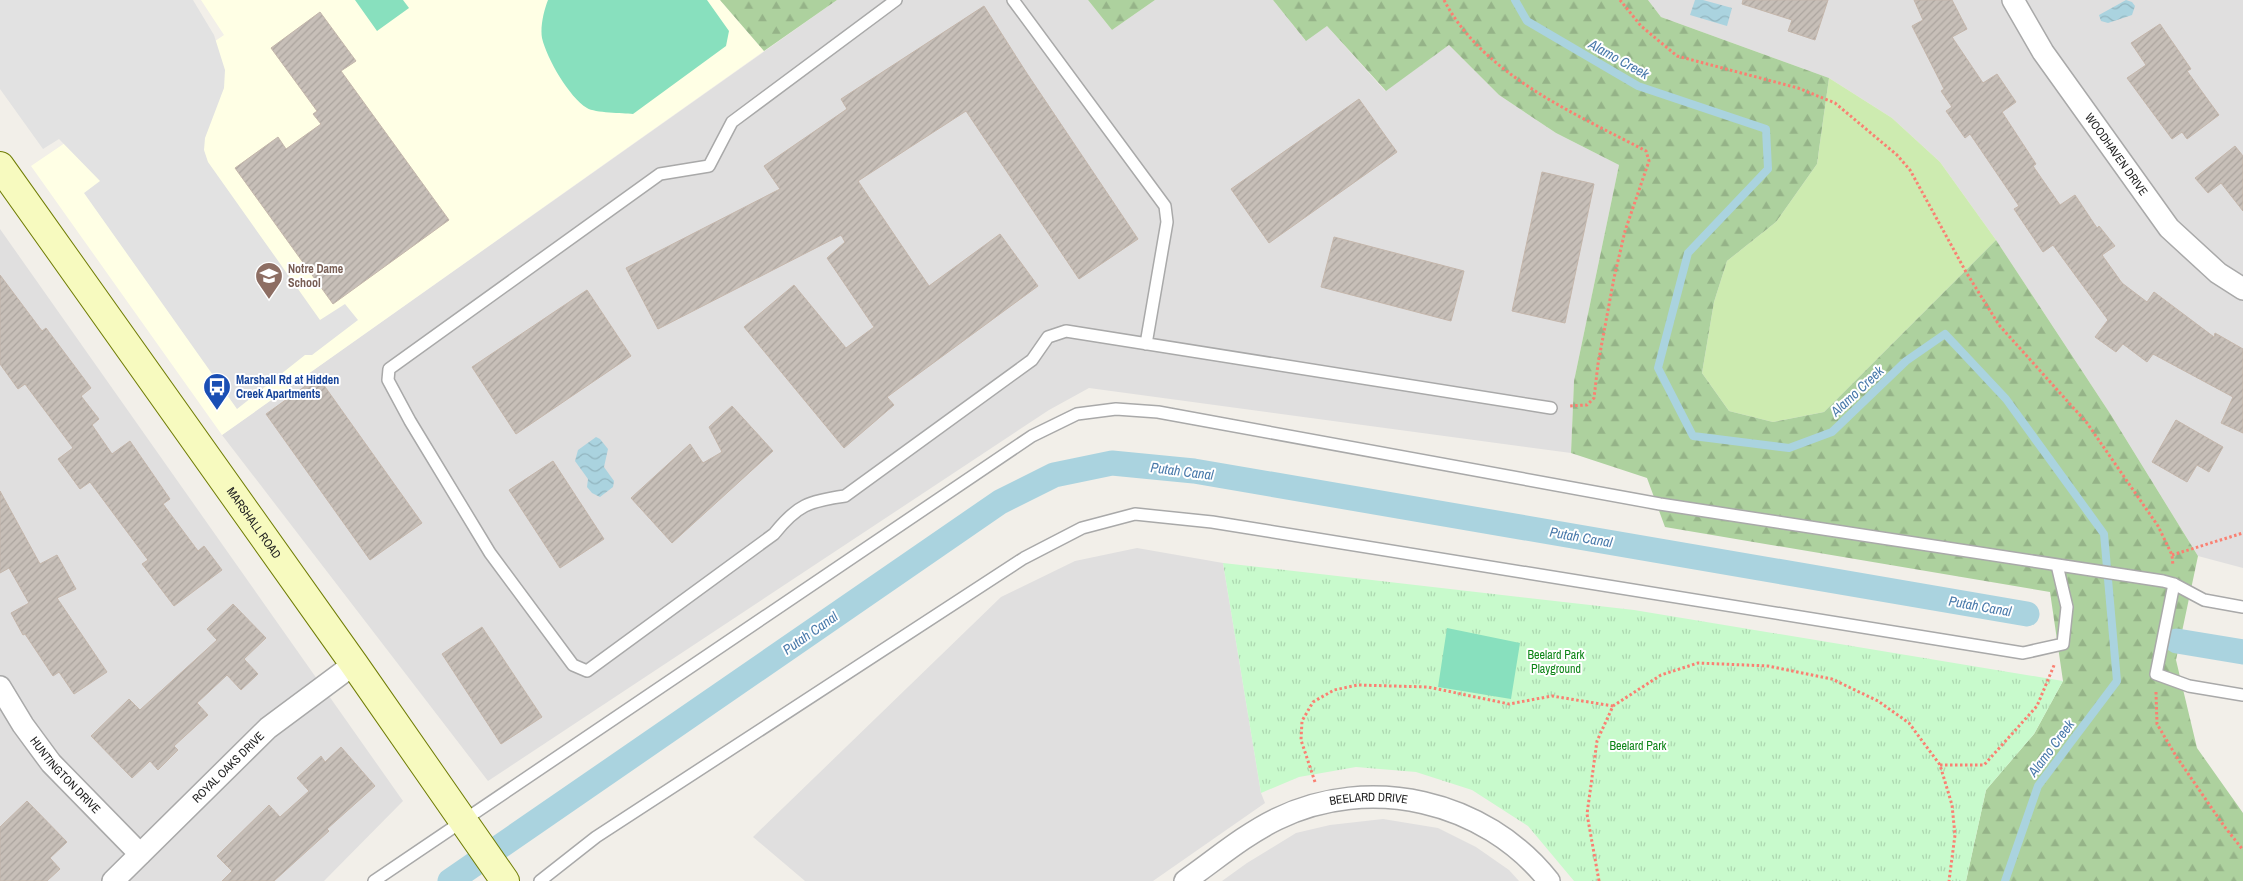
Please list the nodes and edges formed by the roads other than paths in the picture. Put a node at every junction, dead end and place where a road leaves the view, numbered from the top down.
1 (896, 0) edge
2 (1013, 0) edge
3 (2013, 0) edge
4 (0, 166) edge
5 (2243, 288) edge
6 (1146, 344) junction
7 (1551, 408) road end
8 (2057, 565) junction
9 (2174, 584) junction
10 (2243, 607) edge
11 (354, 664) junction
12 (0, 687) edge
13 (2243, 695) edge
14 (464, 822) junction
15 (140, 854) junction
16 (113, 881) edge
17 (374, 881) edge
18 (505, 881) edge
19 (540, 881) edge
20 (1185, 881) edge
21 (1548, 881) edge

1 - 6 lane
2 - 6 lane
3 - 5 street, WOODHAVEN DRIVE
4 - 11 street, MARSHALL ROAD
6 - 7 lane
8 - 9 lane
8 - 14 lane
8 - 19 lane
9 - 10 lane
9 - 13 lane
11 - 14 street, MARSHALL ROAD
11 - 15 street, ROYAL OAKS DRIVE
12 - 15 street, HUNTINGTON DRIVE
14 - 17 lane
14 - 18 street, MARSHALL ROAD
15 - 16 street, ROYAL OAKS DRIVE
20 - 21 street, BEELARD DRIVE

